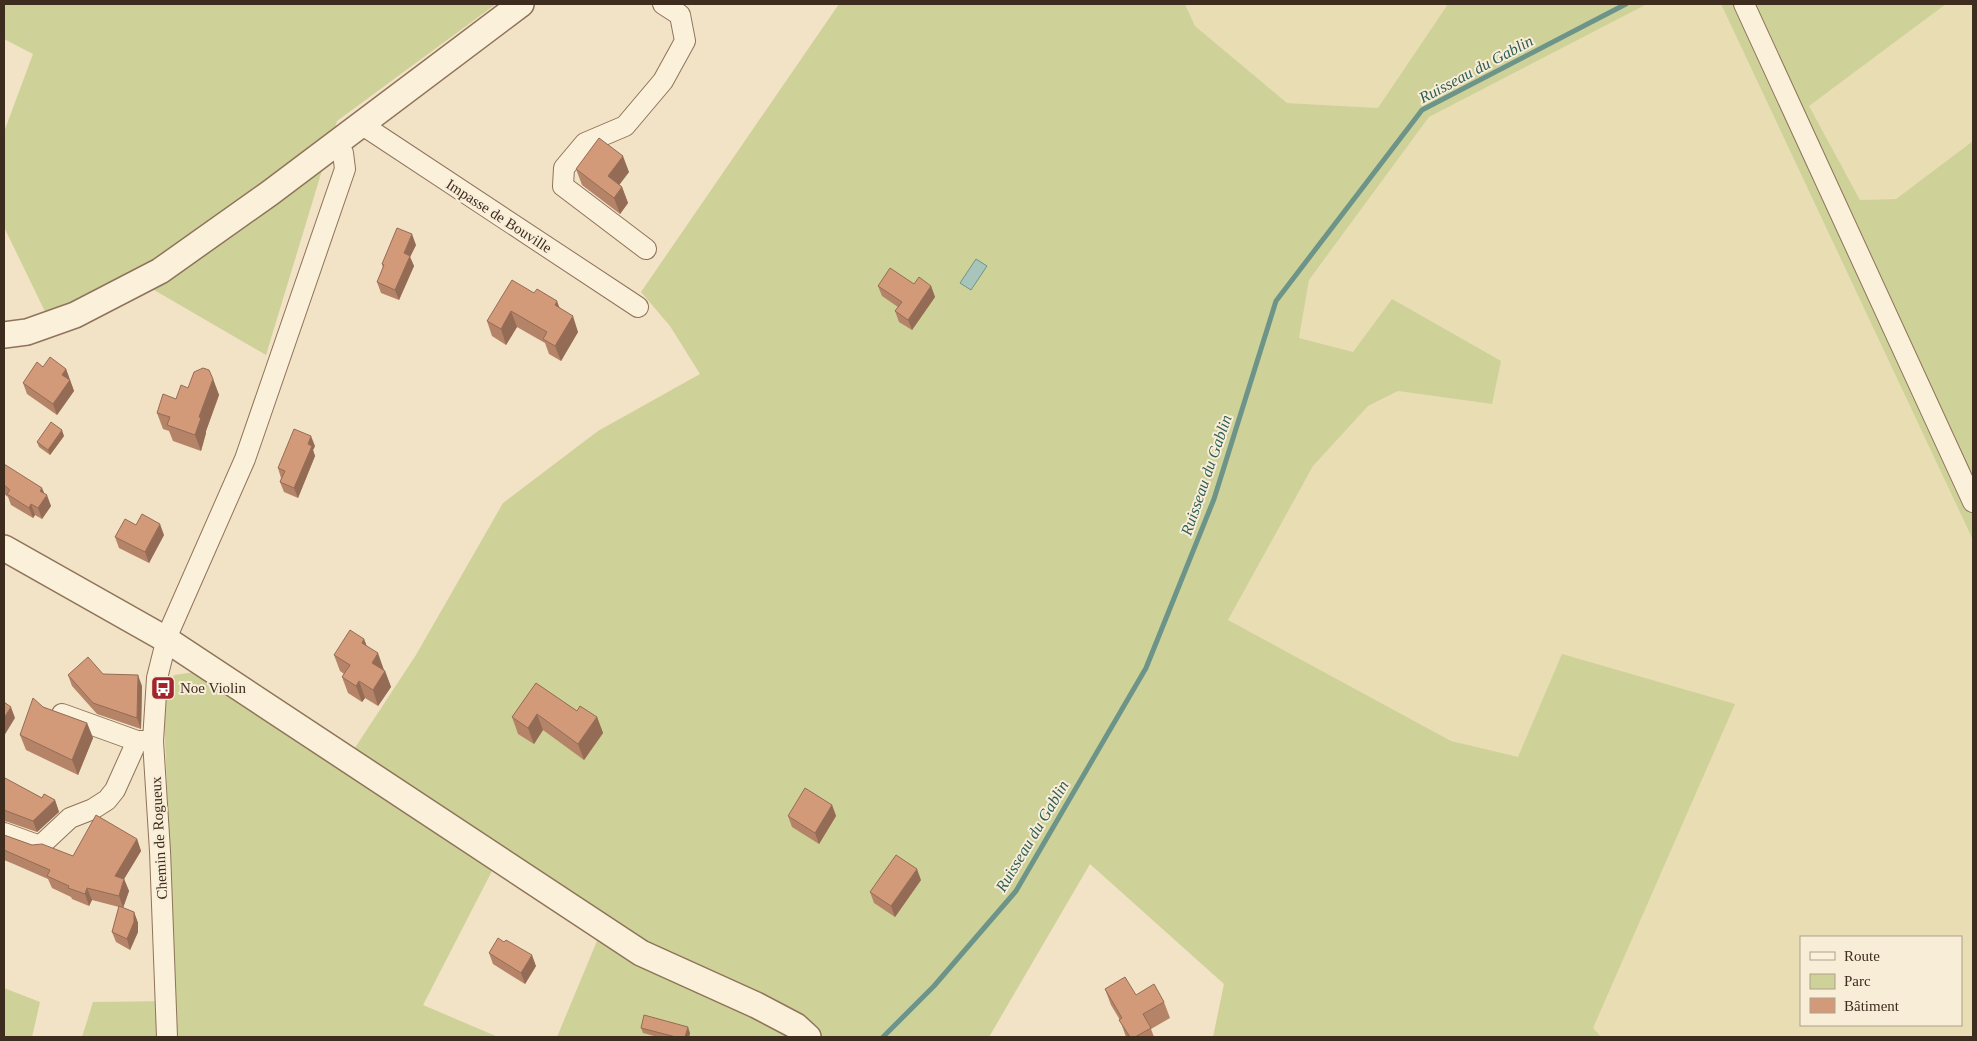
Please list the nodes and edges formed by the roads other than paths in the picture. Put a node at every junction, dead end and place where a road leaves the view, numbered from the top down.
1 (521, 4) edge
2 (663, 4) edge
3 (1744, 4) edge
4 (361, 124) junction
5 (337, 143) junction
6 (646, 248) dead end
7 (638, 307) dead end
8 (4, 335) edge
9 (1973, 502) edge
10 (4, 548) edge
11 (167, 640) junction
12 (53, 711) edge
13 (145, 741) junction
14 (4, 833) edge
15 (167, 1037) edge
16 (808, 1037) edge

1 - 4 street
2 - 6 street
3 - 9 street
4 - 5 street
4 - 7 street, Impasse de Bouville
5 - 8 street
5 - 11 street, Chemin de Rogueux
10 - 11 street
11 - 13 street, Chemin de Rogueux
11 - 16 street
12 - 13 street
13 - 14 street
13 - 15 street, Chemin de Rogueux

